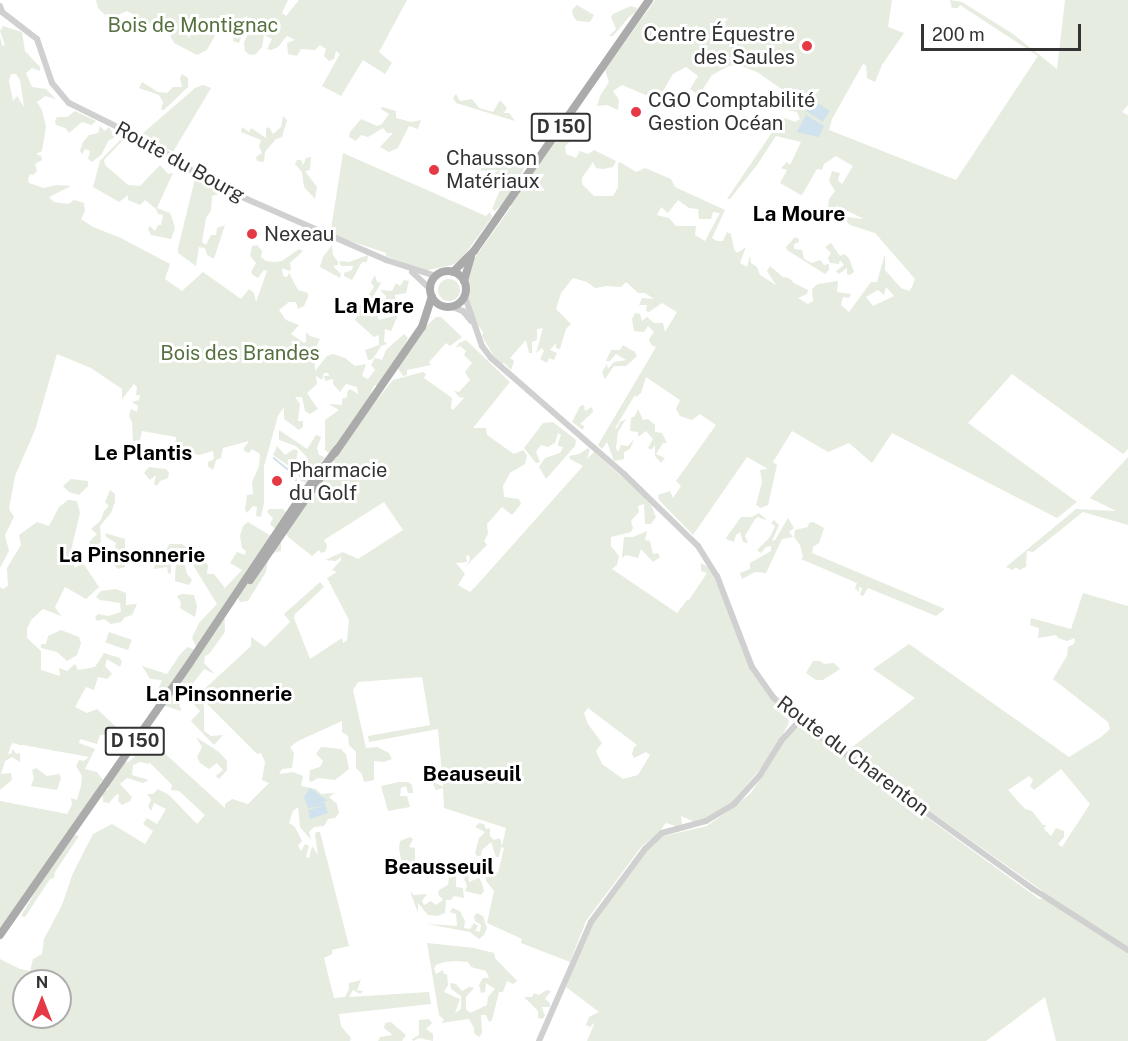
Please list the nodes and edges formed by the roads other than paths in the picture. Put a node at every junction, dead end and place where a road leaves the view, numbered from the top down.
1 (649, 0) edge
2 (0, 6) edge
3 (473, 253) junction
4 (407, 268) junction
5 (453, 272) junction
6 (436, 276) junction
7 (464, 280) junction
8 (431, 293) junction
9 (465, 297) junction
10 (443, 306) junction
11 (452, 307) junction
12 (473, 324) junction
13 (422, 327) junction
14 (799, 721) junction
15 (0, 935) edge
16 (1128, 950) edge
17 (538, 1041) edge

1 - 3 main road, D 150
2 - 4 street, Route du Bourg
3 - 5 main road, D 150
3 - 7 main road, D 150
4 - 6 street, Route du Bourg
4 - 8 street, Route du Bourg
5 - 6 main road
5 - 7 main road
6 - 8 main road
7 - 9 main road
8 - 10 main road
8 - 13 main road, D 150
9 - 11 main road
9 - 12 street, Route du Charenton
10 - 11 main road
10 - 13 main road, D 150
11 - 12 street, Route du Charenton
12 - 14 street, Route du Charenton
13 - 15 main road, D 150
14 - 16 street, Route du Charenton
14 - 17 street

